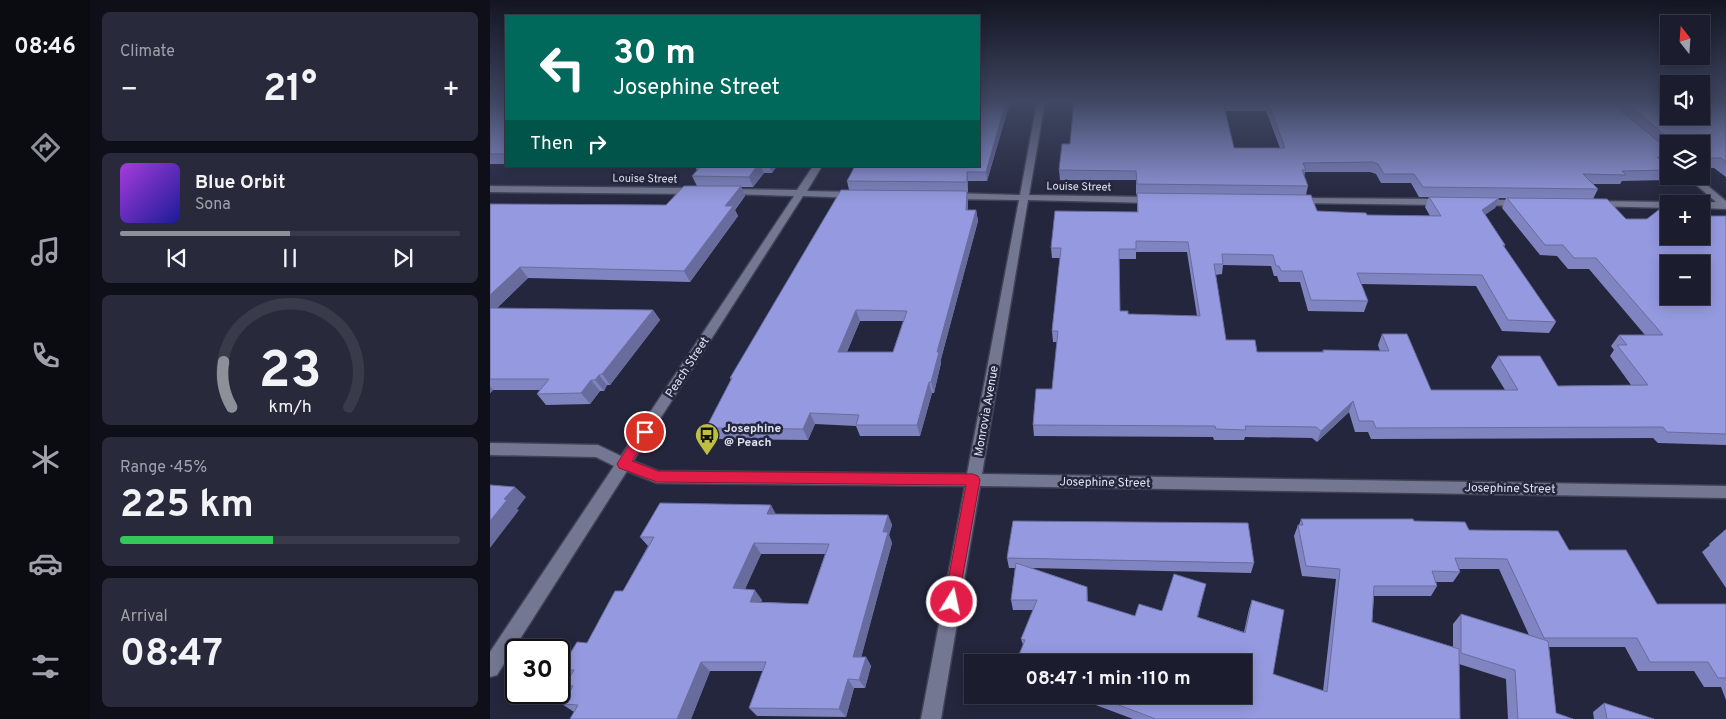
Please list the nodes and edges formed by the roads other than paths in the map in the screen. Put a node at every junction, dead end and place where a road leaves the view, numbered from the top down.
1 (1035, 136) edge
2 (817, 167) edge
3 (1701, 185) edge
4 (490, 189) edge
5 (802, 192) junction
6 (865, 195) edge
7 (943, 196) edge
8 (1024, 198) junction
9 (1165, 200) edge
10 (1284, 201) edge
11 (1452, 203) edge
12 (1471, 203) edge
13 (1531, 203) edge
14 (1590, 204) edge
15 (1660, 205) edge
16 (1710, 205) edge
17 (1726, 206) edge
18 (490, 449) edge
19 (624, 464) junction
20 (973, 480) junction
21 (1726, 492) edge
22 (490, 668) edge
23 (931, 719) edge

1 - 8 street, Monrovia Avenue
2 - 5 street, Peach Street
3 - 17 street
4 - 5 street, Louise Street
5 - 6 street, Louise Street
5 - 19 street, Peach Street
7 - 8 street, Louise Street
8 - 9 street, Louise Street
8 - 20 street, Monrovia Avenue
10 - 11 street
12 - 13 street
14 - 15 street
16 - 17 street
18 - 19 street, Josephine Street
19 - 20 street, Josephine Street
19 - 22 street, Peach Street
20 - 21 street, Josephine Street
20 - 23 street, Monrovia Avenue

